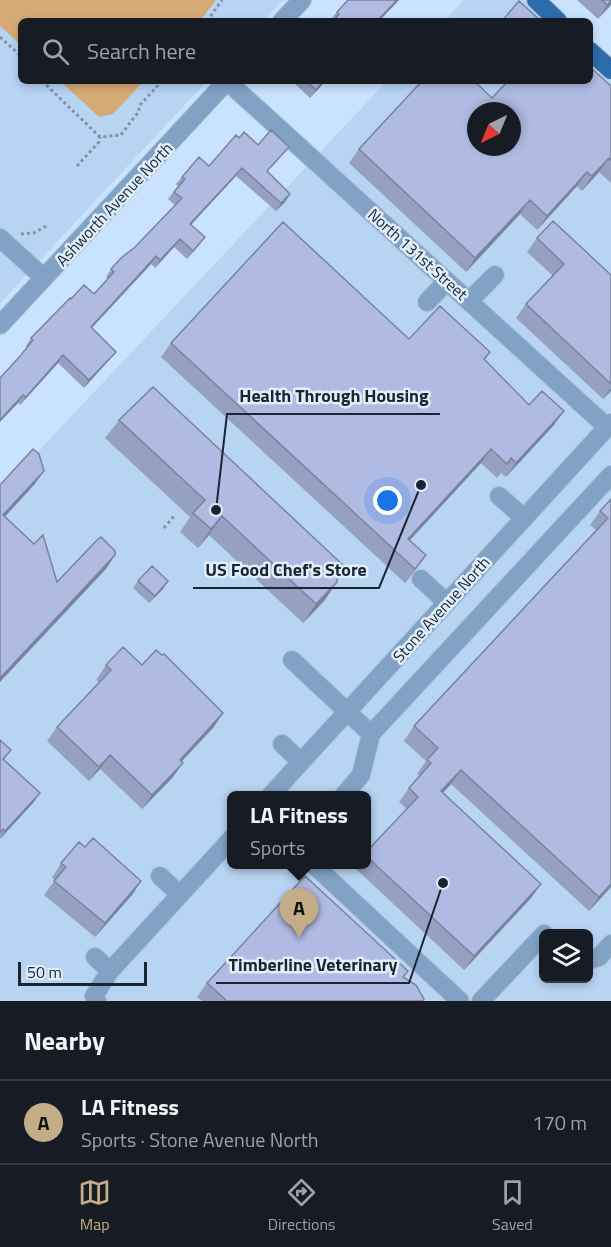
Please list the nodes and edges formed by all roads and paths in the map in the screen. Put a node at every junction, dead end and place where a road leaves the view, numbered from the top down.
1 (222, 0) edge
2 (302, 0) edge
3 (536, 0) edge
4 (209, 18) edge
5 (285, 18) edge
6 (555, 18) edge
7 (0, 37) edge
8 (18, 54) edge
9 (593, 54) edge
10 (611, 70) edge
11 (45, 84) edge
12 (159, 84) edge
13 (224, 84) edge
14 (230, 84) edge
15 (100, 137) junction
16 (76, 166) dead end
17 (48, 225) dead end
18 (7, 235) edge
19 (495, 274) dead end
20 (44, 278) junction
21 (447, 281) junction
22 (469, 301) junction
23 (427, 302) dead end
24 (0, 326) edge
25 (609, 425) edge
26 (611, 475) edge
27 (499, 496) dead end
28 (174, 516) dead end
29 (524, 518) junction
30 (164, 528) dead end
31 (421, 579) edge
32 (447, 603) junction
33 (292, 660) dead end
34 (347, 711) junction
35 (371, 734) junction
36 (282, 744) dead end
37 (301, 762) junction
38 (274, 791) edge
39 (347, 791) edge
40 (227, 842) edge
41 (319, 869) edge
42 (160, 876) dead end
43 (180, 895) junction
44 (539, 940) edge
45 (95, 957) dead end
46 (110, 971) junction
47 (492, 997) edge
48 (95, 998) edge
49 (460, 1001) edge

1 - 4 path
2 - 5 street
3 - 6 main road
7 - 8 path
9 - 10 main road
11 - 15 path
12 - 15 path
13 - 20 street, Ashworth Avenue North
14 - 21 street, North 131st Street
15 - 16 path
17 - 18 path
18 - 20 street
19 - 22 street
20 - 24 street, Ashworth Avenue North
21 - 22 street, North 131st Street
21 - 23 street
22 - 25 street, North 131st Street
25 - 29 street, Stone Avenue North
26 - 35 street
27 - 29 street
28 - 30 path
29 - 32 street, Stone Avenue North
31 - 32 street
32 - 34 street, Stone Avenue North
33 - 34 street
34 - 35 street
34 - 37 street, Stone Avenue North
35 - 39 street
36 - 37 street
37 - 38 street, Stone Avenue North
40 - 43 street
41 - 49 street
42 - 43 street
43 - 46 street
44 - 47 street
45 - 46 street
46 - 48 street

